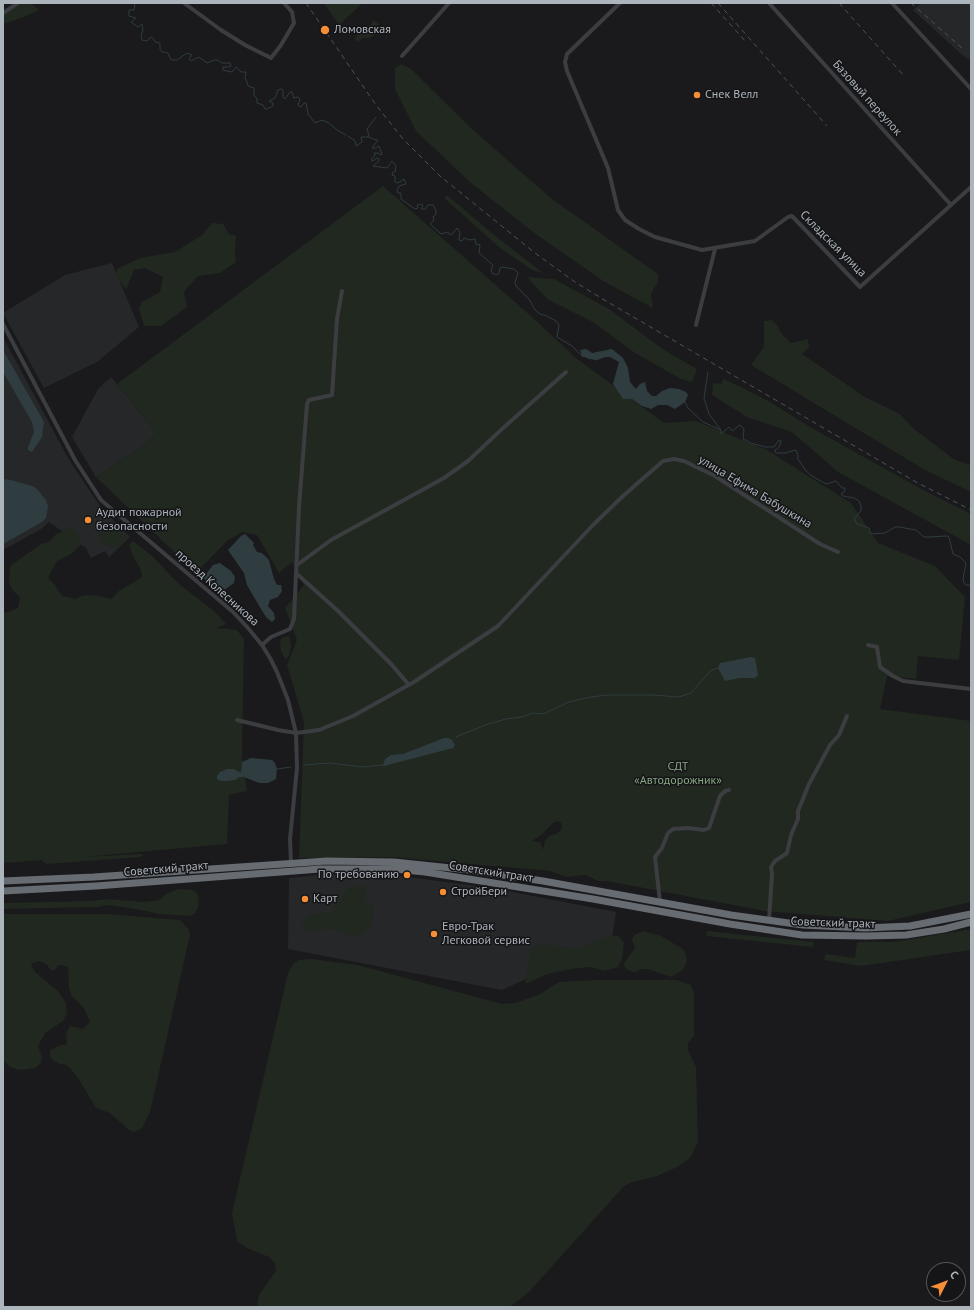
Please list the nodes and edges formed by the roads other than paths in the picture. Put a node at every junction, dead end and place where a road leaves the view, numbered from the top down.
1 (18, 3) edge
2 (184, 3) edge
3 (284, 3) edge
4 (449, 3) edge
5 (620, 3) edge
6 (769, 3) edge
7 (892, 3) edge
8 (3, 13) edge
9 (402, 56) dead end
10 (971, 89) edge
11 (971, 187) edge
12 (951, 205) junction
13 (715, 249) junction
14 (342, 291) dead end
15 (3, 324) edge
16 (696, 325) dead end
17 (566, 372) dead end
18 (838, 552) dead end
19 (297, 565) junction
20 (297, 574) junction
21 (262, 645) junction
22 (868, 645) dead end
23 (409, 685) junction
24 (971, 689) edge
25 (847, 716) dead end
26 (237, 720) dead end
27 (296, 733) junction
28 (729, 790) dead end
29 (291, 863) junction
30 (291, 871) junction
31 (3, 881) edge
32 (3, 891) edge
33 (660, 902) junction
34 (971, 914) edge
35 (769, 920) junction
36 (971, 922) edge

1 - 8 street
2 - 3 street
4 - 9 street
5 - 13 street, Складская улица
6 - 12 street, Базовый переулок
7 - 10 street
11 - 12 street
12 - 13 street, Складская улица
13 - 16 street
14 - 19 street
15 - 21 street, проезд Колесникова
17 - 19 street
18 - 23 street, улица Ефима Бабушкина
19 - 20 street
20 - 21 street
20 - 23 street
21 - 27 street, проезд Колесникова
22 - 24 street
23 - 27 street
25 - 35 street
26 - 27 street
27 - 29 street, проезд Колесникова
28 - 33 street
29 - 30 highway
29 - 31 highway, Советский тракт
29 - 33 highway, Советский тракт
30 - 32 highway, Советский тракт
30 - 36 highway, Советский тракт
33 - 35 highway, Советский тракт
34 - 35 highway, Советский тракт

